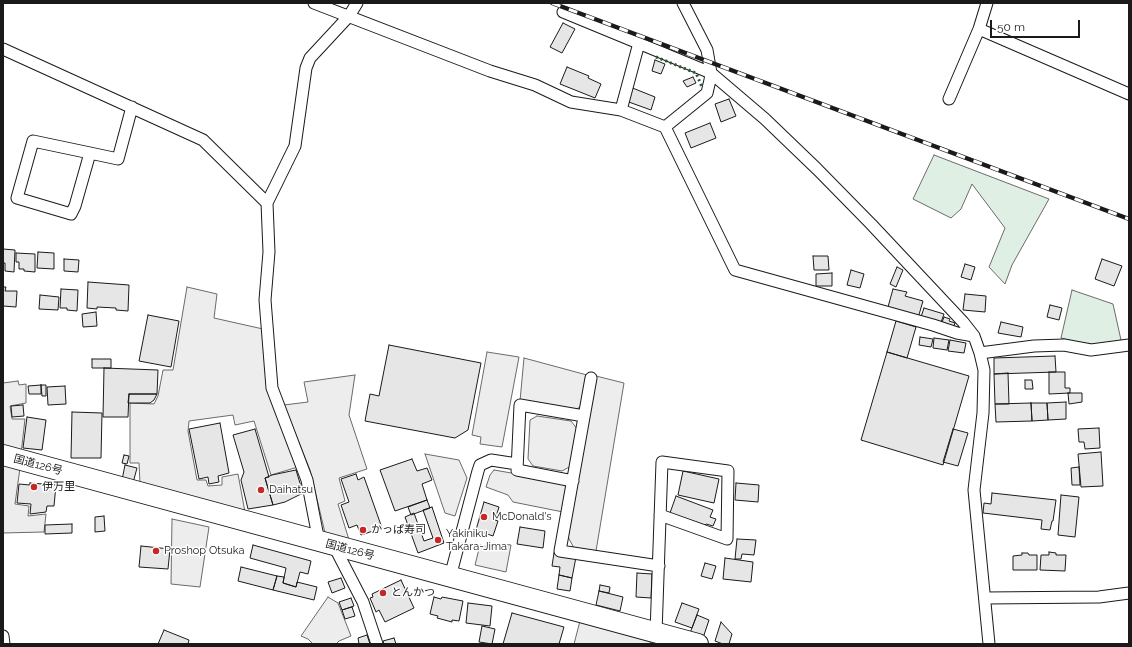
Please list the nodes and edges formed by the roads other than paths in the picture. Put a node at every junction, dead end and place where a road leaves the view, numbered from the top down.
1 (314, 3) edge
2 (357, 3) edge
3 (683, 3) edge
4 (987, 3) edge
5 (563, 12) dead end
6 (349, 16) junction
7 (978, 29) junction
8 (639, 43) junction
9 (3, 49) edge
10 (711, 73) junction
11 (1129, 94) edge
12 (949, 100) dead end
13 (132, 107) junction
14 (621, 110) junction
15 (665, 127) junction
16 (90, 153) junction
17 (267, 203) junction
18 (974, 336) junction
19 (1129, 345) edge
20 (980, 353) junction
21 (592, 378) dead end
22 (584, 416) junction
23 (3, 455) edge
24 (517, 464) junction
25 (573, 481) junction
26 (660, 515) junction
27 (327, 544) junction
28 (658, 566) junction
29 (450, 577) junction
30 (1129, 593) edge
31 (986, 598) junction
32 (656, 633) junction
33 (3, 636) edge
34 (4, 644) edge
35 (377, 644) edge
36 (698, 644) edge
37 (989, 644) edge

1 - 6 street
2 - 6 street
3 - 10 street
4 - 7 street
5 - 8 street
6 - 14 street
6 - 17 street
7 - 11 street
7 - 12 street
8 - 10 street
8 - 14 street
9 - 13 street
10 - 15 street
10 - 18 street
13 - 16 street
13 - 17 street
14 - 15 street
15 - 18 street
16 - 16 street
17 - 27 street
18 - 20 street
19 - 20 street
20 - 31 street
21 - 22 street
22 - 24 street
22 - 25 street
23 - 27 highway, 国道126号
24 - 25 street
24 - 29 street
25 - 28 street
26 - 26 street
26 - 28 street
27 - 29 highway, 国道126号
27 - 35 street
28 - 32 street
29 - 32 highway, 国道126号
30 - 31 street
31 - 37 street
32 - 36 highway, 国道126号
33 - 34 street

